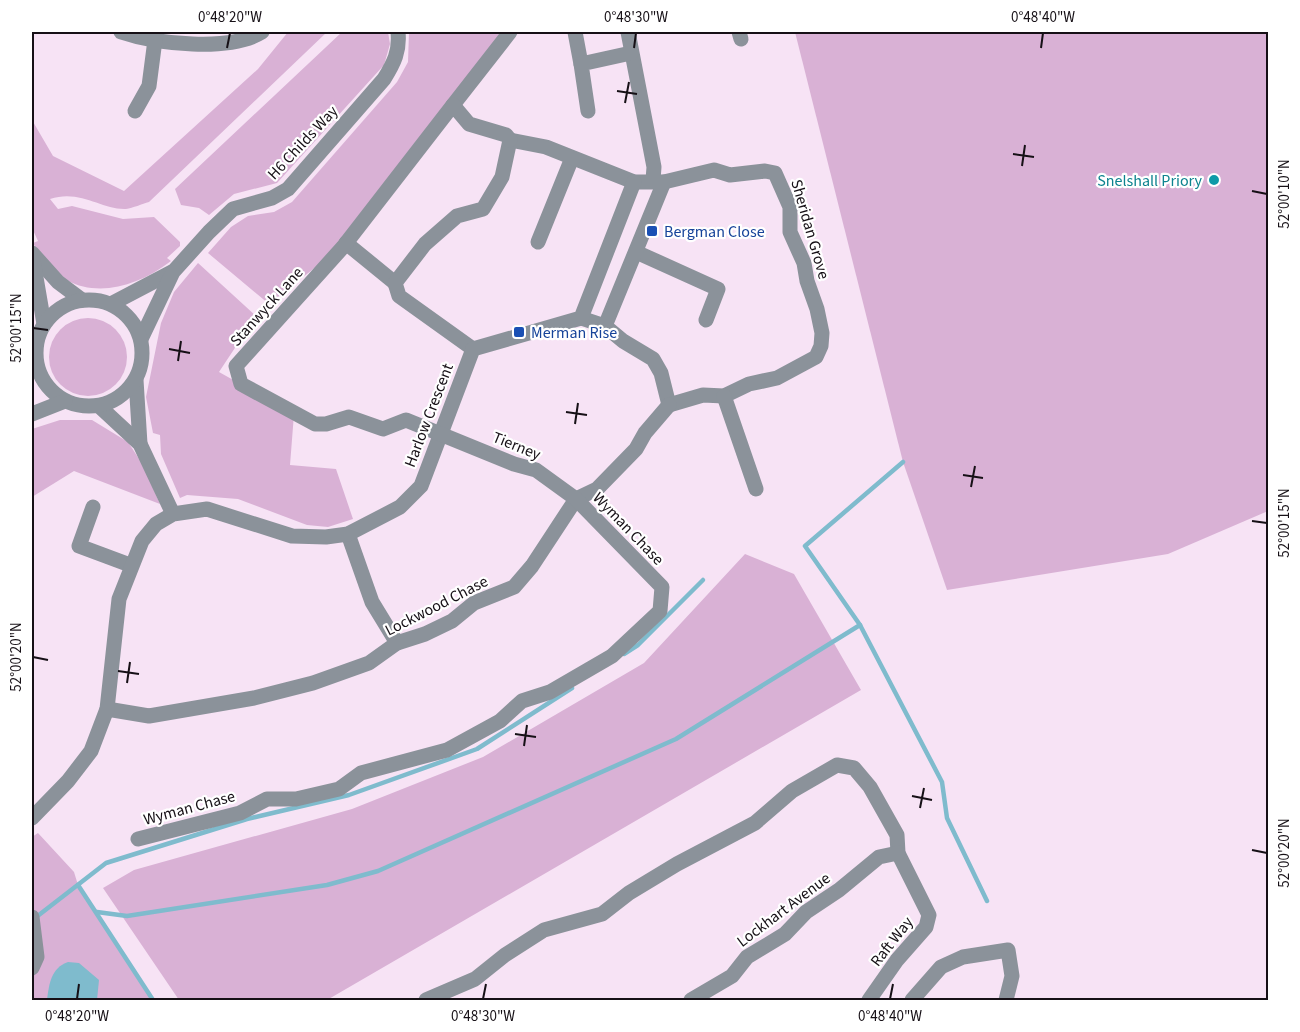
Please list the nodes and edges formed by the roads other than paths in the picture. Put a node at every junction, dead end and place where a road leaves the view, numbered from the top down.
1 (121, 32) edge
2 (262, 32) edge
3 (398, 32) edge
4 (510, 32) edge
5 (575, 32) edge
6 (628, 32) edge
7 (155, 40) junction
8 (631, 53) junction
9 (581, 64) junction
10 (453, 105) junction
11 (588, 111) dead end
12 (133, 113) dead end
13 (510, 140) junction
14 (572, 158) junction
15 (659, 181) junction
16 (634, 182) junction
17 (538, 242) dead end
18 (346, 243) junction
19 (636, 252) junction
20 (32, 254) edge
21 (176, 269) junction
22 (395, 284) junction
23 (82, 300) junction
24 (111, 304) junction
25 (580, 318) junction
26 (706, 320) dead end
27 (44, 324) junction
28 (605, 326) junction
29 (141, 339) junction
30 (472, 350) junction
31 (34, 368) edge
32 (136, 380) junction
33 (724, 396) junction
34 (65, 401) junction
35 (669, 405) junction
36 (99, 406) junction
37 (32, 414) edge
38 (440, 432) junction
39 (140, 444) junction
40 (756, 489) dead end
41 (576, 500) junction
42 (93, 507) dead end
43 (173, 514) junction
44 (348, 534) junction
45 (130, 565) junction
46 (397, 643) junction
47 (107, 709) junction
48 (32, 818) edge
49 (138, 839) dead end
50 (898, 853) junction
51 (33, 924) edge
52 (32, 968) edge
53 (426, 1000) edge
54 (692, 1000) edge
55 (869, 1000) edge
56 (912, 1000) edge
57 (1006, 1000) edge

1 - 7 street
2 - 7 street
3 - 21 street, H6 Childs Way
4 - 10 street, Stanwyck Lane
5 - 9 street
6 - 8 street
7 - 12 street
8 - 9 street
8 - 15 street
9 - 11 street
10 - 13 street
10 - 18 street, Stanwyck Lane
13 - 14 street
13 - 22 street
14 - 16 street
14 - 17 street
15 - 16 street
15 - 19 street
15 - 33 street, Sheridan Grove
16 - 25 street
18 - 22 street
18 - 38 street, Stanwyck Lane
19 - 26 street
19 - 28 street
20 - 23 street
20 - 27 street
21 - 24 street, H6 Childs Way
21 - 29 street, H6 Childs Way
22 - 30 street
23 - 24 street
23 - 27 street
24 - 29 street
25 - 28 street
25 - 30 street, Harlow Crescent
27 - 31 street
28 - 35 street
29 - 32 street
30 - 38 street, Harlow Crescent
31 - 34 street
32 - 36 street
32 - 39 street
33 - 35 street, Sheridan Grove
33 - 40 street
34 - 36 street
34 - 37 street
35 - 41 street, Lockwood Chase
36 - 39 street
38 - 41 street, Tierney
38 - 44 street, Harlow Crescent
39 - 43 street
41 - 46 street, Lockwood Chase
41 - 49 street, Wyman Chase
42 - 45 street
43 - 44 street, Harlow Crescent
43 - 45 street, Harlow Crescent
44 - 46 street
45 - 47 street, Harlow Crescent
46 - 47 street, Lockwood Chase
47 - 48 street, Harlow Crescent
50 - 53 street, Raft Way
50 - 54 street, Lockhart Avenue
50 - 55 street, Raft Way
51 - 52 street
56 - 57 street

